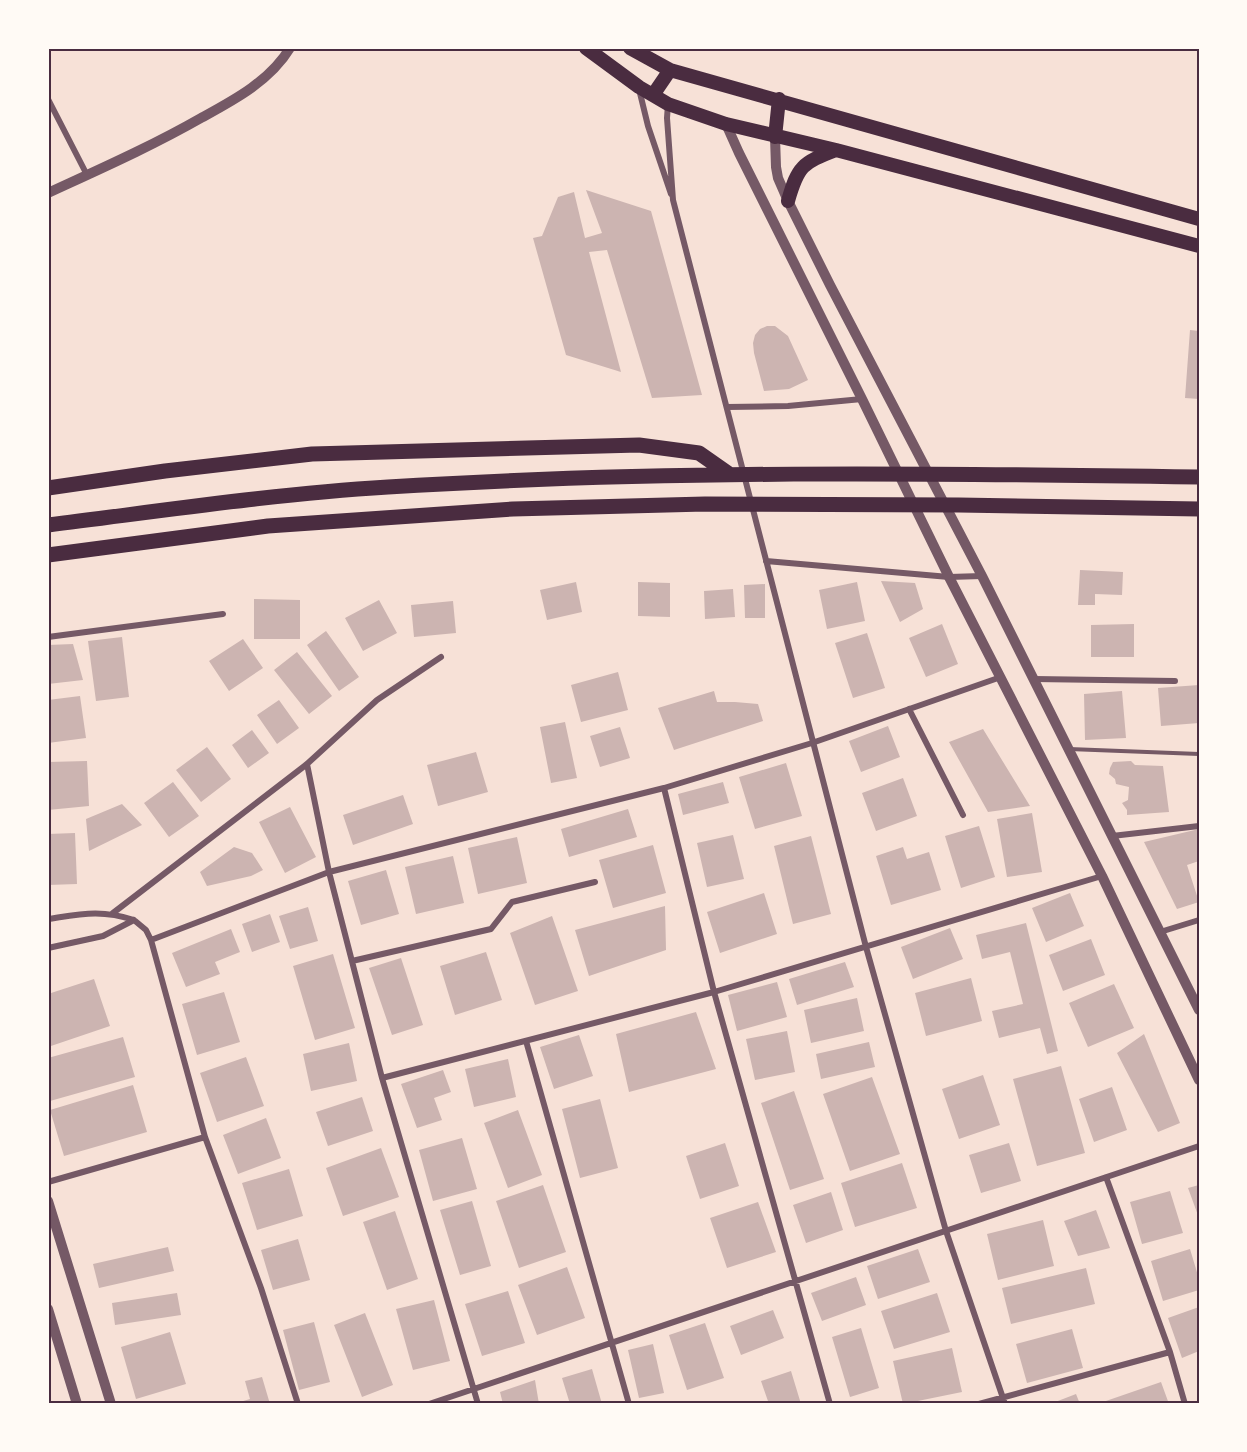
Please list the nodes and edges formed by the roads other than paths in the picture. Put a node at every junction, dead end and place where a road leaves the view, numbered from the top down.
1 (290, 48) edge
2 (586, 48) edge
3 (630, 48) edge
4 (670, 70) junction
5 (639, 87) junction
6 (653, 95) junction
7 (48, 99) edge
8 (779, 99) junction
9 (668, 104) junction
10 (726, 124) junction
11 (775, 137) junction
12 (836, 150) junction
13 (87, 175) junction
14 (48, 193) edge
15 (673, 200) junction
16 (788, 201) junction
17 (1141, 202) junction
18 (1199, 219) edge
19 (1133, 228) junction
20 (1199, 246) edge
21 (862, 399) junction
22 (727, 407) junction
23 (729, 474) junction
24 (1199, 477) edge
25 (48, 488) edge
26 (1199, 509) edge
27 (48, 525) edge
28 (48, 555) edge
29 (766, 561) junction
30 (982, 576) junction
31 (949, 577) junction
32 (223, 614) dead end
33 (48, 637) edge
34 (441, 657) dead end
35 (1001, 677) junction
36 (1033, 679) junction
37 (1175, 681) dead end
38 (909, 709) junction
39 (812, 743) junction
40 (1068, 749) junction
41 (1199, 754) edge
42 (307, 764) junction
43 (664, 788) junction
44 (963, 815) dead end
45 (1199, 826) edge
46 (1112, 836) junction
47 (329, 872) junction
48 (1102, 876) junction
49 (595, 882) dead end
50 (113, 913) junction
51 (48, 919) edge
52 (134, 920) junction
53 (1199, 920) edge
54 (1160, 932) junction
55 (151, 940) junction
56 (866, 947) junction
57 (48, 948) edge
58 (352, 961) junction
59 (714, 992) junction
60 (1199, 1010) edge
61 (526, 1041) junction
62 (1198, 1073) edge
63 (382, 1078) junction
64 (205, 1137) junction
65 (1199, 1146) edge
66 (1106, 1177) junction
67 (48, 1182) edge
68 (48, 1201) edge
69 (946, 1231) junction
70 (794, 1283) junction
71 (48, 1309) edge
72 (52, 1341) edge
73 (612, 1344) junction
74 (1170, 1352) junction
75 (473, 1390) junction
76 (1004, 1401) edge
77 (77, 1404) edge
78 (111, 1404) edge
79 (298, 1404) edge
80 (429, 1404) edge
81 (478, 1404) edge
82 (629, 1404) edge
83 (830, 1404) edge
84 (979, 1404) edge
85 (1185, 1404) edge

1 - 13 street
2 - 5 highway
3 - 4 highway
4 - 6 highway
4 - 8 highway
5 - 6 highway
5 - 15 street
6 - 9 highway
7 - 13 street
8 - 11 highway
8 - 17 highway
9 - 10 highway
9 - 15 street
10 - 11 highway
10 - 21 street
11 - 12 highway
11 - 16 street
12 - 16 highway
12 - 19 highway
13 - 14 street
15 - 22 street
16 - 30 street
17 - 18 highway
17 - 19 highway
19 - 20 highway
21 - 22 street
21 - 31 street
22 - 29 street
23 - 24 highway
23 - 25 highway
23 - 27 highway
26 - 28 highway
29 - 31 street
29 - 39 street
30 - 31 street
30 - 36 street
31 - 35 street
32 - 33 street
34 - 42 street
35 - 38 street
35 - 48 street
36 - 37 street
36 - 40 street
38 - 39 street
38 - 44 street
39 - 43 street
39 - 56 street
40 - 41 lane
40 - 46 street
42 - 47 street
42 - 50 street
43 - 47 street
43 - 59 street
45 - 46 street
46 - 54 street
47 - 55 street
47 - 58 street
48 - 56 street
48 - 62 street
49 - 58 street
50 - 51 street
50 - 52 street
52 - 55 street
52 - 57 street
53 - 54 street
54 - 60 street
55 - 64 street
56 - 59 street
56 - 69 street
58 - 63 street
59 - 61 street
59 - 70 street
61 - 63 street
61 - 73 street
63 - 75 street
64 - 67 street
64 - 79 street
65 - 66 street
66 - 69 street
66 - 74 street
68 - 78 street
69 - 70 street
69 - 76 street
70 - 73 street
70 - 83 street
71 - 72 street
72 - 77 street
73 - 75 street
73 - 82 street
74 - 76 street
74 - 85 street
75 - 80 street
75 - 81 street
76 - 84 street

